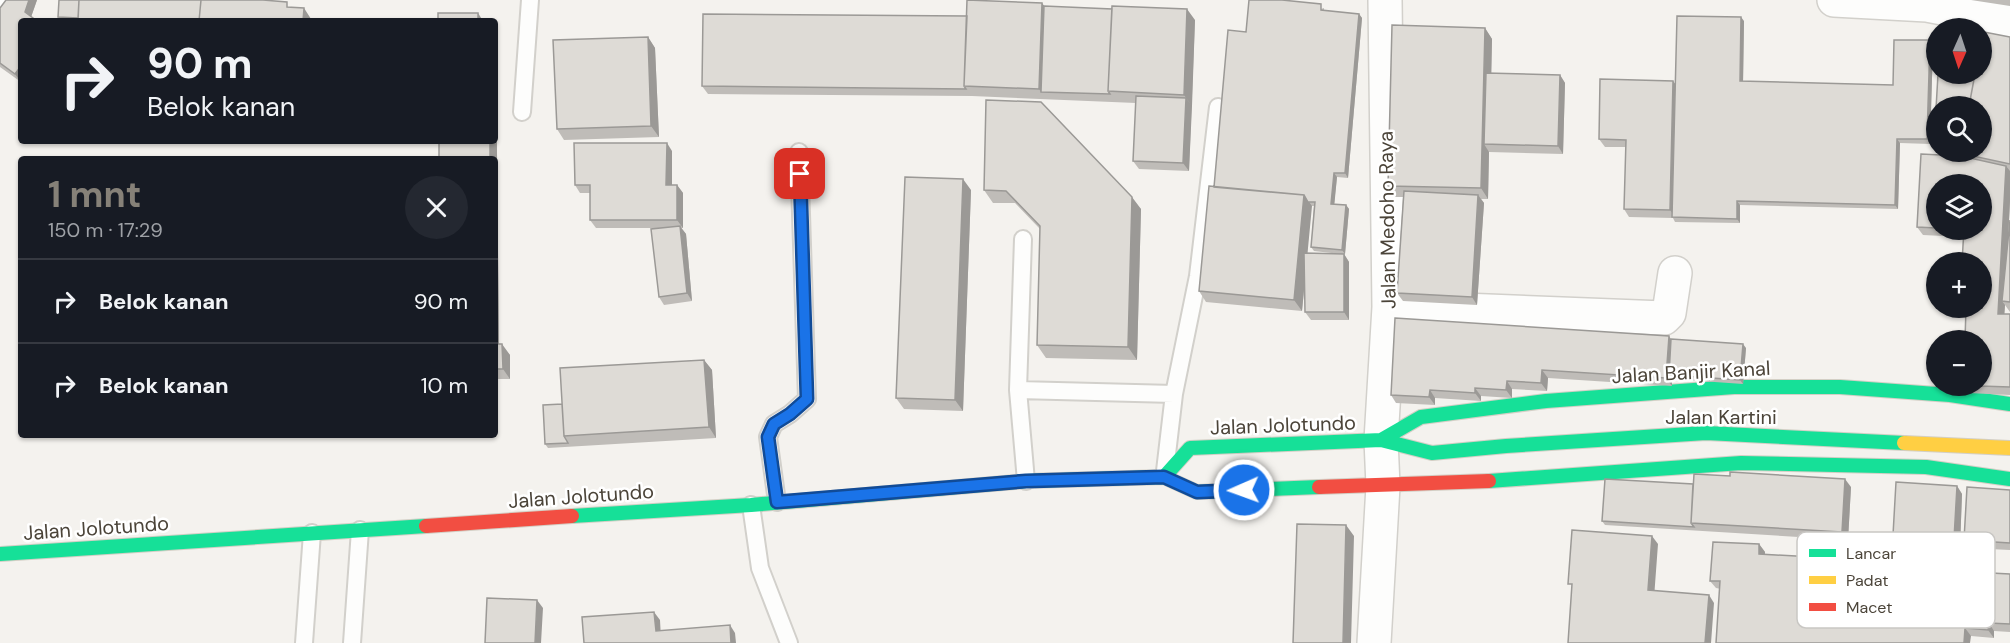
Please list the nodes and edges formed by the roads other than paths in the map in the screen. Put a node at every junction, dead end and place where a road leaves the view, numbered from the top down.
1 (3, 0) edge
2 (530, 0) edge
3 (1385, 0) edge
4 (1834, 0) edge
5 (1928, 2) edge
6 (0, 5) edge
7 (2010, 21) edge
8 (1218, 107) dead end
9 (522, 112) dead end
10 (799, 152) dead end
11 (1023, 239) dead end
12 (1675, 273) dead end
13 (1389, 307) junction
14 (1018, 390) junction
15 (1174, 393) junction
16 (2010, 404) edge
17 (1381, 440) junction
18 (2010, 448) edge
19 (1432, 453) junction
20 (1399, 475) junction
21 (1164, 477) junction
22 (2010, 479) edge
23 (1026, 481) junction
24 (777, 502) junction
25 (751, 505) junction
26 (360, 530) junction
27 (312, 532) junction
28 (0, 554) edge
29 (304, 643) edge
30 (352, 643) edge
31 (789, 643) edge
32 (1374, 643) edge

1 - 6 street
2 - 9 lane
3 - 13 street, Jalan Medoho Raya
4 - 5 street
5 - 7 street
8 - 15 lane
10 - 24 lane
11 - 14 lane
12 - 13 street
13 - 17 street, Jalan Medoho Raya
14 - 15 lane
14 - 23 lane
15 - 21 lane
16 - 17 main road, Jalan Banjir Kanal
17 - 19 main road
17 - 20 street, Jalan Medoho Raya
17 - 21 main road, Jalan Jolotundo
18 - 19 main road, Jalan Kartini
19 - 20 main road
20 - 21 main road, Jalan Jolotundo
20 - 22 main road
20 - 32 street, Jalan Medoho Raya
21 - 23 main road, Jalan Jolotundo
23 - 24 main road, Jalan Jolotundo
24 - 25 main road, Jalan Jolotundo
25 - 26 main road, Jalan Jolotundo
25 - 31 lane
26 - 27 main road, Jalan Jolotundo
26 - 30 lane
27 - 28 main road, Jalan Jolotundo
27 - 29 lane

